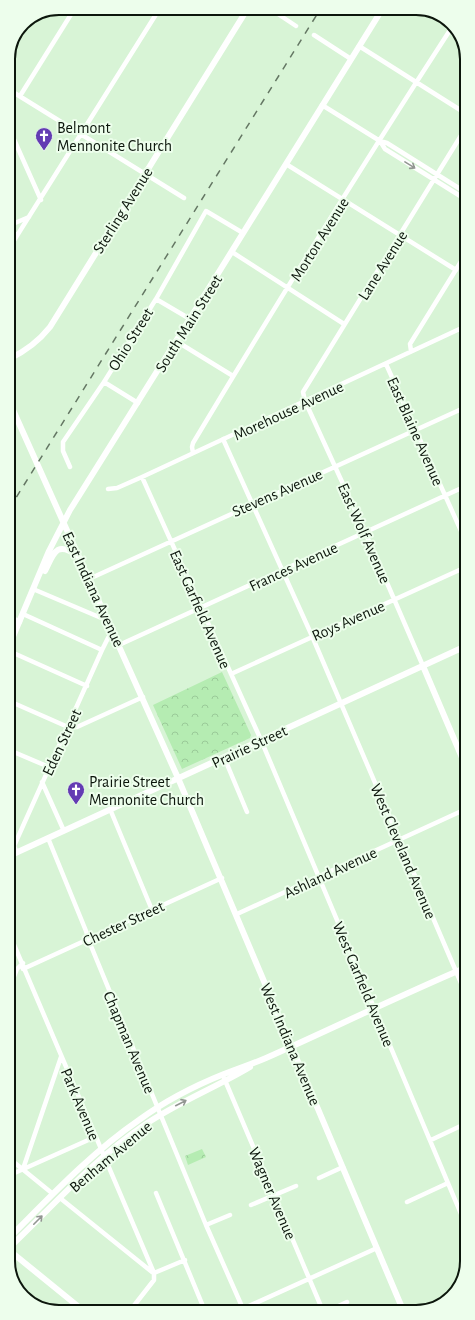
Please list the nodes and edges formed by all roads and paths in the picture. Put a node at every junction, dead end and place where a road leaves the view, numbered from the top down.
1 (71, 15) edge
2 (156, 15) edge
3 (244, 15) edge
4 (280, 15) edge
5 (379, 15) edge
6 (296, 26) dead end
7 (450, 31) edge
8 (314, 35) dead end
9 (359, 46) junction
10 (351, 59) junction
11 (416, 83) junction
12 (15, 93) edge
13 (20, 96) junction
14 (322, 105) junction
15 (460, 110) edge
16 (81, 134) junction
17 (460, 137) edge
18 (380, 141) junction
19 (15, 142) edge
20 (286, 164) junction
21 (145, 173) junction
22 (436, 177) junction
23 (460, 189) edge
24 (460, 195) edge
25 (184, 198) dead end
26 (41, 200) junction
27 (343, 200) junction
28 (30, 216) junction
29 (15, 223) edge
30 (243, 233) junction
31 (400, 235) junction
32 (16, 237) edge
33 (232, 252) junction
34 (460, 264) edge
35 (456, 270) junction
36 (288, 288) junction
37 (156, 299) junction
38 (190, 319) junction
39 (344, 324) junction
40 (460, 328) edge
41 (176, 341) junction
42 (411, 351) junction
43 (15, 356) edge
44 (386, 364) junction
45 (234, 376) junction
46 (104, 382) junction
47 (305, 402) junction
48 (138, 404) junction
49 (460, 410) edge
50 (15, 414) edge
51 (415, 430) junction
52 (223, 440) junction
53 (193, 453) junction
54 (70, 466) dead end
55 (334, 466) junction
56 (142, 477) junction
57 (108, 489) dead end
58 (460, 489) edge
59 (445, 496) junction
60 (252, 503) junction
61 (63, 522) junction
62 (460, 529) edge
63 (365, 532) junction
64 (171, 541) junction
65 (78, 556) junction
66 (460, 570) edge
67 (282, 571) junction
68 (40, 574) junction
69 (89, 579) junction
70 (33, 589) junction
71 (394, 599) junction
72 (201, 608) junction
73 (23, 614) junction
74 (15, 619) edge
75 (107, 619) junction
76 (20, 622) junction
77 (113, 632) junction
78 (15, 633) edge
79 (312, 636) junction
80 (119, 645) junction
81 (460, 649) edge
82 (102, 650) junction
83 (15, 654) edge
84 (423, 666) junction
85 (231, 674) junction
86 (87, 686) junction
87 (143, 697) junction
88 (15, 703) edge
89 (342, 704) junction
90 (68, 727) junction
91 (261, 740) junction
92 (15, 753) edge
93 (460, 753) edge
94 (224, 757) junction
95 (49, 767) junction
96 (178, 778) junction
97 (42, 782) junction
98 (110, 809) junction
99 (247, 812) dead end
100 (460, 812) edge
101 (64, 831) junction
102 (48, 838) junction
103 (399, 840) junction
104 (15, 843) edge
105 (15, 847) edge
106 (319, 877) junction
107 (222, 878) junction
108 (152, 910) junction
109 (237, 914) junction
110 (89, 939) junction
111 (15, 947) edge
112 (23, 966) junction
113 (460, 970) edge
114 (456, 972) junction
115 (15, 973) edge
116 (460, 981) edge
117 (374, 1009) junction
118 (292, 1046) junction
119 (61, 1057) junction
120 (265, 1058) junction
121 (223, 1074) junction
122 (226, 1082) junction
123 (158, 1108) junction
124 (160, 1114) junction
125 (460, 1126) edge
126 (95, 1137) junction
127 (431, 1140) junction
128 (100, 1149) junction
129 (104, 1158) junction
130 (15, 1163) edge
131 (343, 1167) junction
132 (23, 1169) junction
133 (15, 1173) edge
134 (319, 1178) dead end
135 (448, 1183) junction
136 (296, 1186) dead end
137 (156, 1193) dead end
138 (53, 1194) junction
139 (274, 1196) junction
140 (60, 1198) junction
141 (406, 1202) dead end
142 (251, 1205) dead end
143 (460, 1211) edge
144 (230, 1215) dead end
145 (206, 1225) junction
146 (15, 1232) edge
147 (15, 1242) edge
148 (377, 1248) junction
149 (15, 1255) edge
150 (184, 1260) junction
151 (154, 1273) junction
152 (310, 1278) junction
153 (347, 1302) dead end
154 (76, 1305) edge
155 (134, 1305) edge
156 (203, 1305) edge
157 (242, 1305) edge
158 (254, 1305) edge
159 (321, 1305) edge
160 (341, 1305) edge
161 (401, 1305) edge

1 - 13 street
2 - 16 street
3 - 21 main road, Sterling Avenue
4 - 6 street
5 - 9 main road, South Main Street
7 - 11 street, Morton Avenue
8 - 10 street
9 - 10 main road, South Main Street
9 - 11 street
10 - 14 main road, South Main Street
11 - 15 street
11 - 18 street, Morton Avenue
12 - 13 street
13 - 16 street
14 - 18 street
14 - 20 main road, South Main Street
16 - 21 street
16 - 26 street
17 - 22 street, Lane Avenue
18 - 22 street
18 - 27 street, Morton Avenue
19 - 26 street
20 - 27 street
20 - 30 main road, South Main Street
21 - 25 street
21 - 43 main road, Sterling Avenue
22 - 23 street
22 - 24 street
22 - 31 street, Lane Avenue
26 - 28 street
27 - 31 street
27 - 36 street, Morton Avenue
28 - 29 street
28 - 32 street
30 - 33 main road, South Main Street
30 - 37 street, Ohio Street
31 - 35 street
31 - 39 street, Lane Avenue
33 - 36 street
33 - 38 main road, South Main Street
34 - 35 street
35 - 42 street
36 - 39 street
36 - 45 street, Morton Avenue
37 - 38 street
37 - 46 street, Ohio Street
38 - 41 main road, South Main Street
39 - 47 street, Lane Avenue
40 - 42 street, Morehouse Avenue
41 - 45 street
41 - 48 main road, South Main Street
42 - 44 street, Morehouse Avenue
44 - 47 street, Morehouse Avenue
44 - 51 street, East Blaine Avenue
45 - 53 street, Morton Avenue
46 - 48 street
46 - 54 street, Ohio Street
47 - 52 street, Morehouse Avenue
47 - 55 street, East Wolf Avenue
48 - 61 main road, South Main Street
49 - 51 street, Stevens Avenue
50 - 61 main road, East Indiana Avenue
51 - 55 street, Stevens Avenue
51 - 59 street, East Blaine Avenue
52 - 53 street, Morehouse Avenue
52 - 60 street, West Cleveland Avenue
53 - 56 street, Morehouse Avenue
55 - 60 street, Stevens Avenue
55 - 63 street, East Wolf Avenue
56 - 57 street, Morehouse Avenue
56 - 64 street, East Garfield Avenue
58 - 59 street, Frances Avenue
59 - 62 street, East Blaine Avenue
59 - 63 street, Frances Avenue
60 - 64 street, Stevens Avenue
60 - 67 street, West Cleveland Avenue
61 - 65 main road, East Indiana Avenue
61 - 68 main road, South Main Street
63 - 67 street, Frances Avenue
63 - 71 street, East Wolf Avenue
64 - 69 street, Stevens Avenue
64 - 72 street, East Garfield Avenue
65 - 68 main road
65 - 69 main road, East Indiana Avenue
66 - 71 street, Roys Avenue
67 - 72 street, Frances Avenue
67 - 79 street, West Cleveland Avenue
68 - 70 main road, South Main Street
69 - 75 main road, East Indiana Avenue
70 - 73 main road, South Main Street
70 - 75 street
71 - 79 street, Roys Avenue
71 - 84 street, East Wolf Avenue
72 - 80 street, Frances Avenue
72 - 85 street, East Garfield Avenue
73 - 76 main road, South Main Street
73 - 82 street
74 - 76 street
75 - 77 main road, East Indiana Avenue
76 - 78 main road, South Main Street
77 - 80 main road, East Indiana Avenue
77 - 82 street, Eden Street
79 - 85 street, Roys Avenue
79 - 89 street, West Cleveland Avenue
80 - 87 main road, East Indiana Avenue
81 - 84 main road, Prairie Street
82 - 86 street, Eden Street
83 - 86 street
84 - 89 main road, Prairie Street
84 - 93 main road
85 - 91 street, East Garfield Avenue
86 - 90 street, Eden Street
87 - 90 street
87 - 96 main road, East Indiana Avenue
88 - 90 street
89 - 91 main road, Prairie Street
89 - 103 street, West Cleveland Avenue
90 - 95 street, Eden Street
91 - 94 main road, Prairie Street
91 - 106 street, West Garfield Avenue
92 - 95 street
94 - 96 main road, Prairie Street
94 - 99 street
95 - 97 street, Eden Street
96 - 98 main road, Prairie Street
96 - 107 main road, West Indiana Avenue
97 - 101 street
97 - 104 street, Eden Street
98 - 101 main road, Prairie Street
98 - 108 street
100 - 103 street, Ashland Avenue
101 - 102 main road, Prairie Street
102 - 105 main road, Prairie Street
102 - 110 street, Chapman Avenue
103 - 106 street, Ashland Avenue
103 - 114 street, West Cleveland Avenue
106 - 109 street, Ashland Avenue
106 - 117 street, West Garfield Avenue
107 - 108 street, Chester Street
107 - 109 main road, West Indiana Avenue
108 - 110 street, Chester Street
109 - 118 main road, West Indiana Avenue
110 - 112 street, Chester Street
110 - 123 street, Chapman Avenue
111 - 112 street, Park Avenue
112 - 115 street
112 - 119 street, Park Avenue
113 - 114 main road, Benham Avenue
114 - 116 street, West Cleveland Avenue
114 - 117 main road, Benham Avenue
117 - 118 main road, Benham Avenue
117 - 127 street, West Garfield Avenue
118 - 120 main road, Benham Avenue
118 - 131 main road, West Indiana Avenue
119 - 126 street, Park Avenue
119 - 132 street
120 - 121 main road, Benham Avenue
120 - 122 main road, Benham Avenue
121 - 122 street, Wagner Avenue
121 - 123 main road, Benham Avenue
124 -> 122 main road, Benham Avenue
122 - 139 street, Wagner Avenue
123 - 124 street, Chapman Avenue
123 - 128 main road, Benham Avenue
124 - 129 main road, Benham Avenue
124 - 145 street, Chapman Avenue
125 - 127 street
126 - 128 street, Park Avenue
126 - 132 street
127 - 135 street, West Garfield Avenue
128 - 129 street, Park Avenue
128 - 138 main road, Benham Avenue
129 - 140 main road, Benham Avenue
129 - 151 street, Park Avenue
130 - 132 street
131 - 134 street
131 - 148 main road, West Indiana Avenue
132 - 133 street
132 - 138 street
135 - 141 street
135 - 143 street, West Garfield Avenue
136 - 139 street
137 - 150 street
138 - 146 main road, Benham Avenue
139 - 142 street
139 - 152 street, Wagner Avenue
147 -> 140 main road, Benham Avenue
140 - 151 street
144 - 145 street
145 - 157 street, Chapman Avenue
148 - 152 street
148 - 161 main road, West Indiana Avenue
149 - 154 main road
150 - 151 street
150 - 156 street
151 - 155 street
152 - 158 street
152 - 159 street, Wagner Avenue
153 - 160 street

